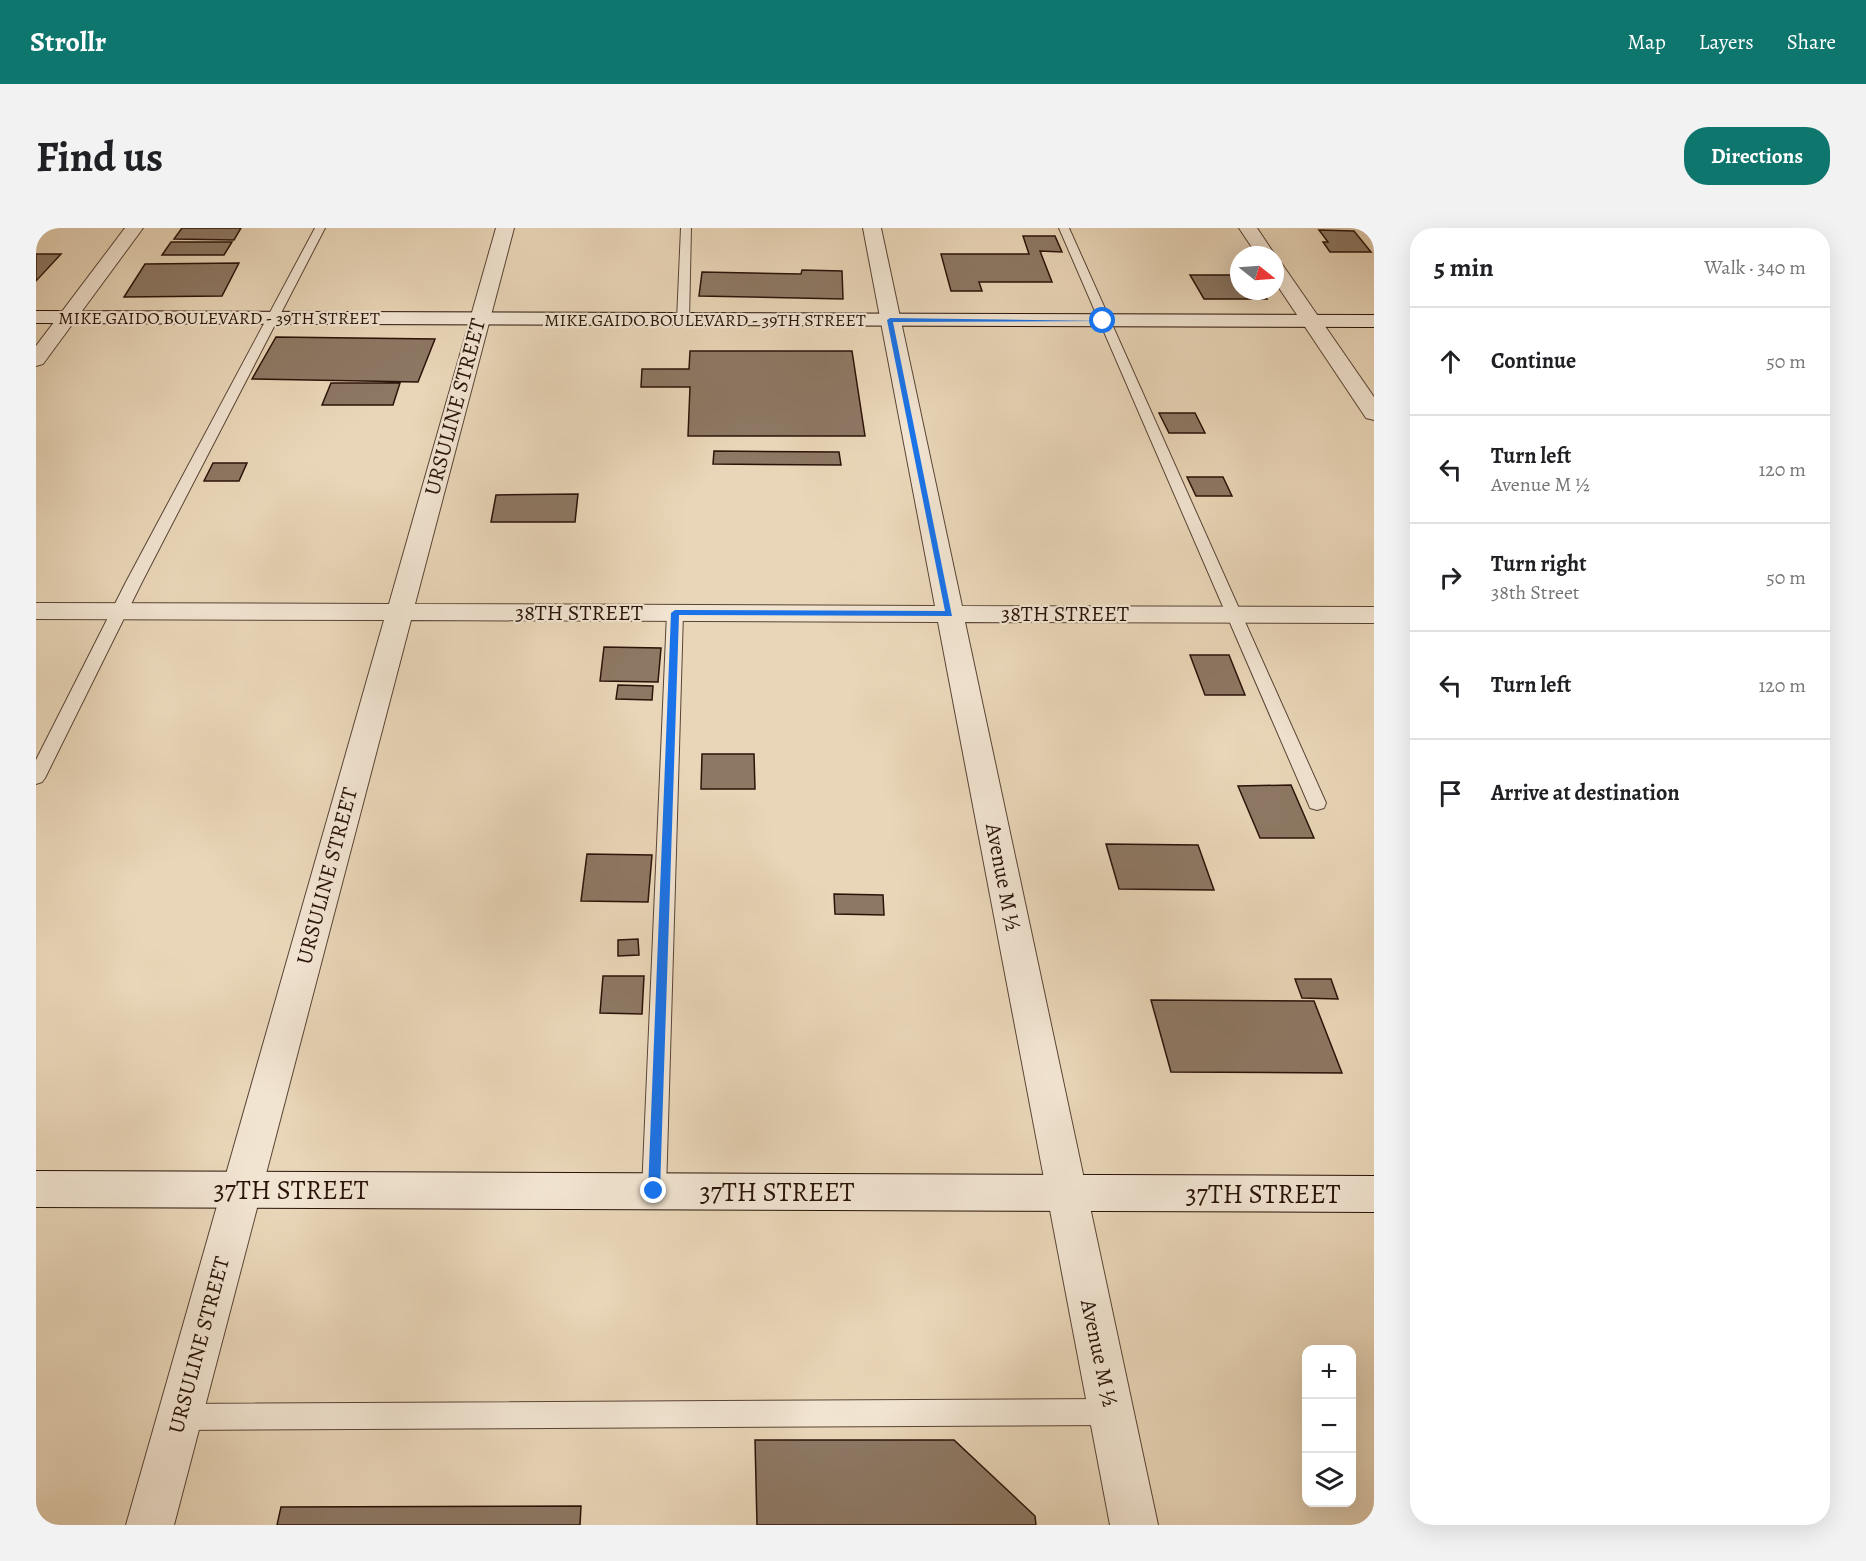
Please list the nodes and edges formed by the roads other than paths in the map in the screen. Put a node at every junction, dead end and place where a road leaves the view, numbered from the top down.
1 (134, 228) edge
2 (320, 228) edge
3 (505, 228) edge
4 (686, 228) edge
5 (872, 228) edge
6 (1064, 228) edge
7 (1248, 228) edge
8 (1260, 246) edge
9 (1284, 281) edge
10 (36, 317) edge
11 (68, 317) junction
12 (273, 318) junction
13 (479, 319) junction
14 (683, 320) junction
15 (890, 320) junction
16 (1103, 321) junction
17 (1312, 321) junction
18 (1374, 321) edge
19 (36, 360) edge
20 (1374, 413) edge
21 (36, 611) edge
22 (120, 611) junction
23 (399, 612) junction
24 (675, 613) junction
25 (950, 614) junction
26 (1233, 615) junction
27 (1374, 615) edge
28 (36, 778) edge
29 (1317, 803) dead end
30 (36, 1189) edge
31 (241, 1190) junction
32 (654, 1191) junction
33 (1066, 1192) junction
34 (1374, 1194) edge
35 (1111, 1412) junction
36 (180, 1417) junction
37 (150, 1525) edge
38 (1134, 1525) edge

1 - 11 street
2 - 12 lane
3 - 13 street, URSULINE STREET
4 - 14 lane
5 - 15 street, Avenue M ½
6 - 16 lane
7 - 8 street
9 - 17 street
10 - 11 street, MIKE GAIDO BOULEVARD - 39TH STREET
11 - 12 street, MIKE GAIDO BOULEVARD - 39TH STREET
11 - 19 street
12 - 13 street, MIKE GAIDO BOULEVARD - 39TH STREET
12 - 22 lane
13 - 14 street, MIKE GAIDO BOULEVARD - 39TH STREET
13 - 23 street, URSULINE STREET
14 - 15 street, MIKE GAIDO BOULEVARD - 39TH STREET
15 - 16 street, MIKE GAIDO BOULEVARD - 39TH STREET
15 - 25 street, Avenue M ½
16 - 17 street, MIKE GAIDO BOULEVARD - 39TH STREET
16 - 26 lane
17 - 18 street, MIKE GAIDO BOULEVARD - 39TH STREET
17 - 20 street
21 - 22 street, 38TH STREET
22 - 23 street, 38TH STREET
22 - 28 lane
23 - 24 street, 38TH STREET
23 - 31 street, URSULINE STREET
24 - 25 street, 38TH STREET
24 - 32 lane
25 - 26 street, 38TH STREET
25 - 33 street, Avenue M ½
26 - 27 street, 38TH STREET
26 - 29 lane
30 - 31 street, 37TH STREET
31 - 32 street, 37TH STREET
31 - 36 street, URSULINE STREET
32 - 33 street, 37TH STREET
33 - 34 street, 37TH STREET
33 - 35 street, Avenue M ½
35 - 36 lane
35 - 38 street, Avenue M ½
36 - 37 street, URSULINE STREET

